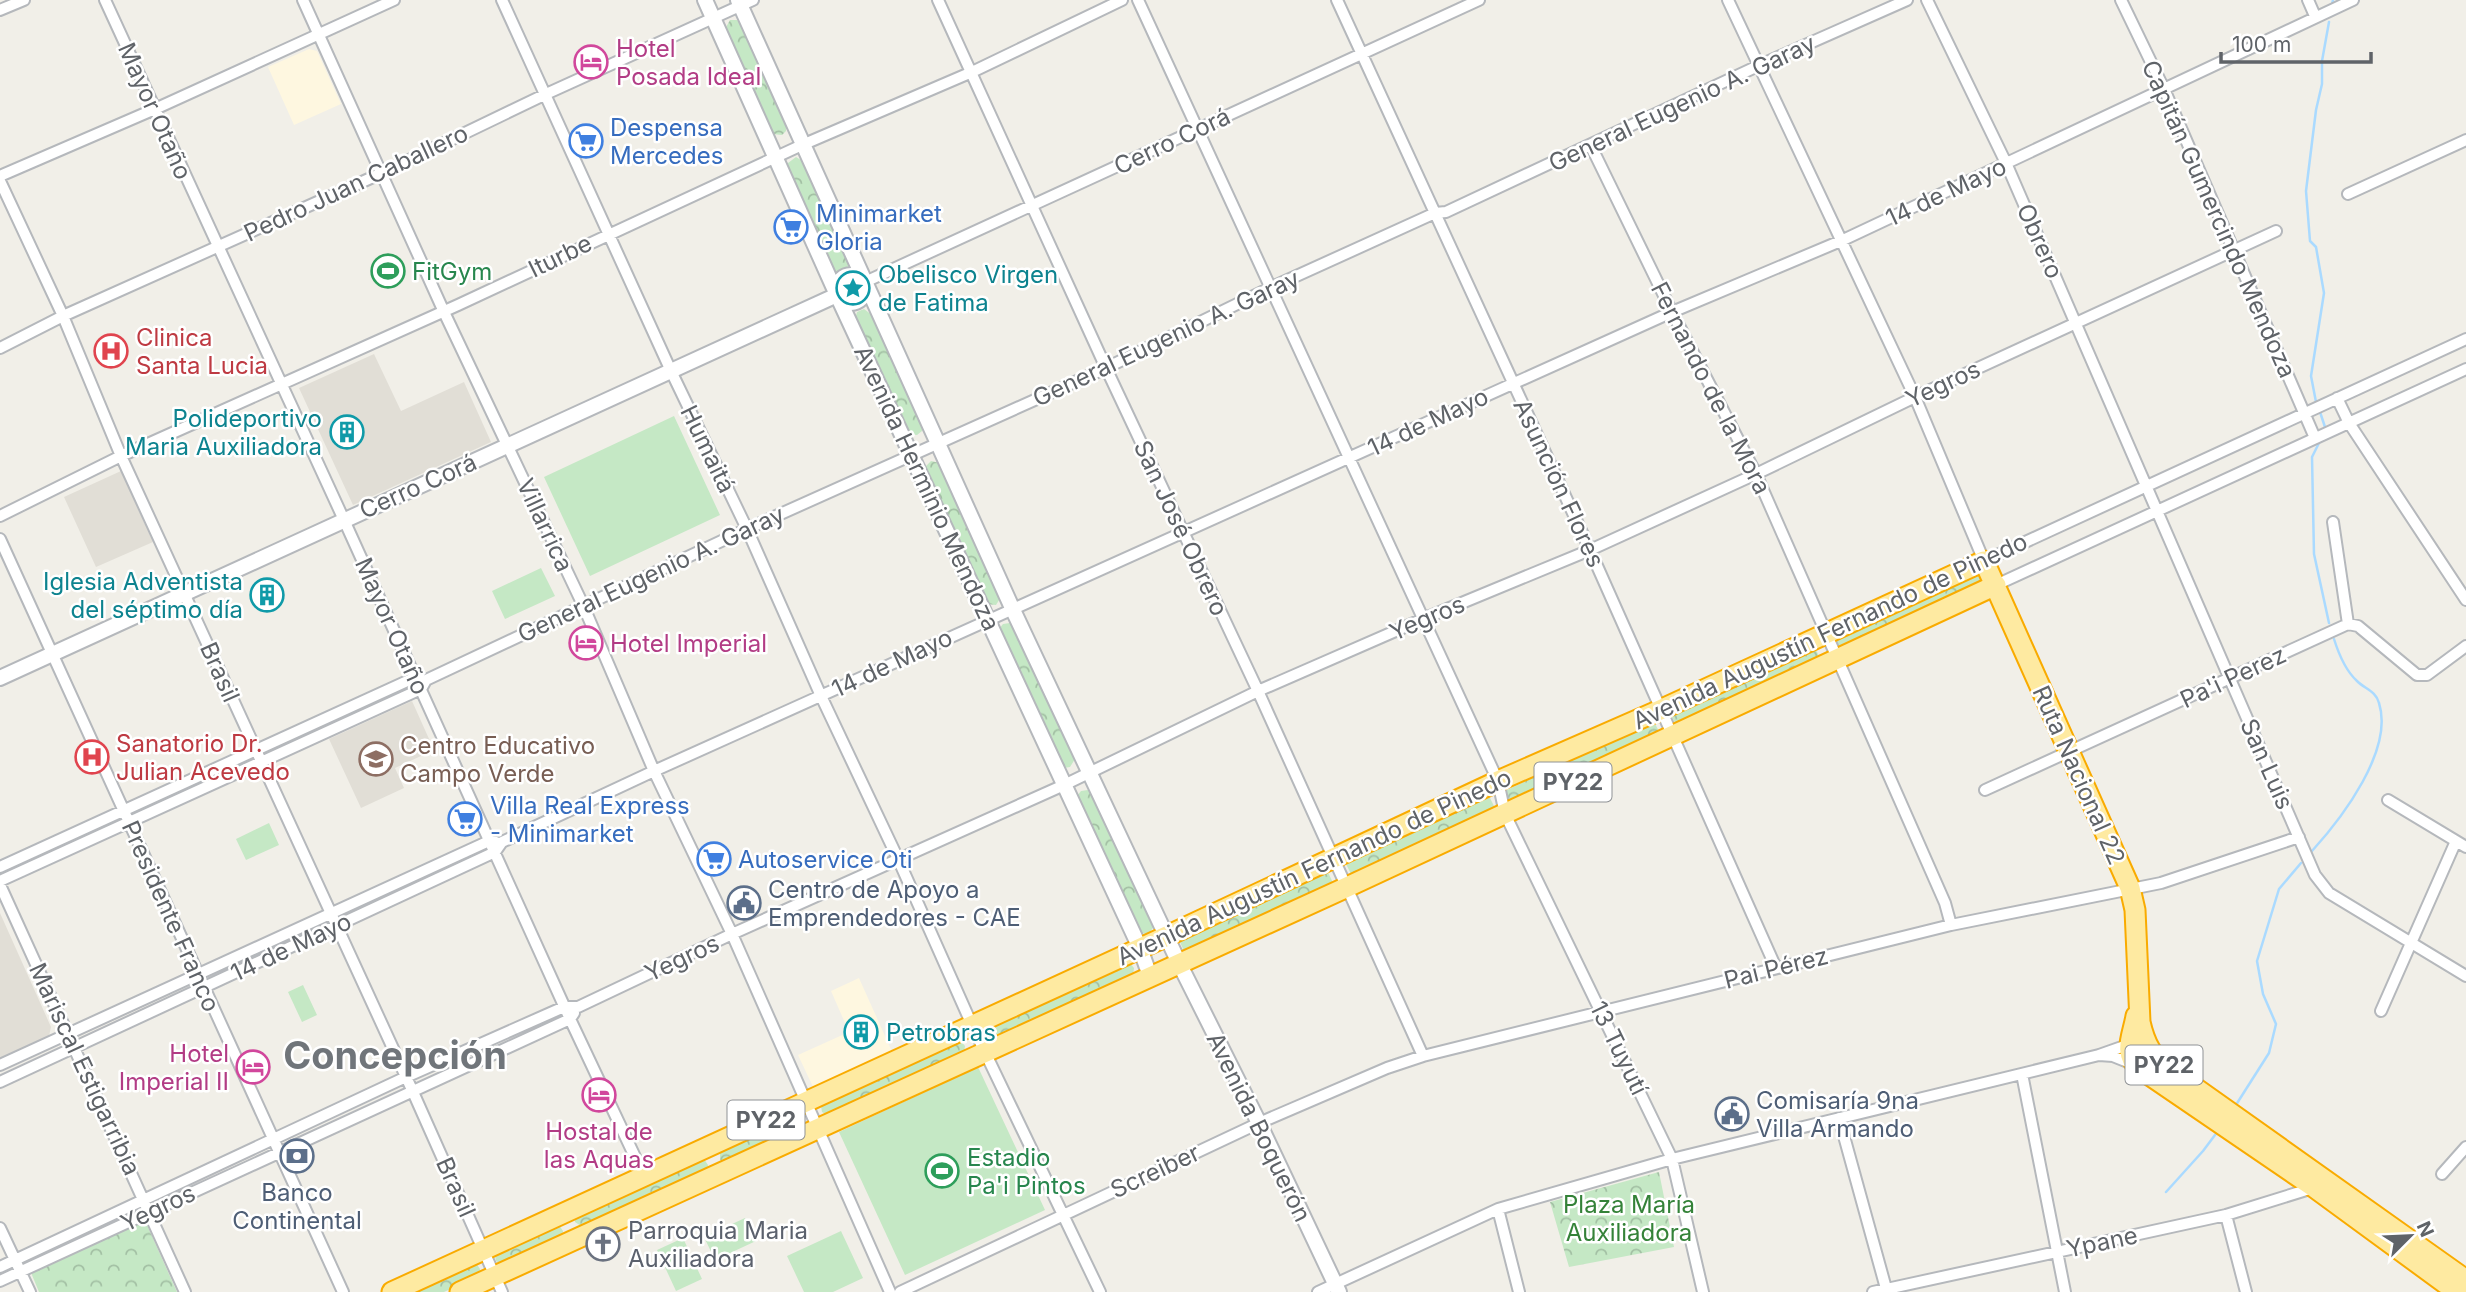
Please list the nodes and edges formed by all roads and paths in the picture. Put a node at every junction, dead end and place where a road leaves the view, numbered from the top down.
1 (24, 0) edge
2 (105, 0) edge
3 (303, 0) edge
4 (394, 0) edge
5 (502, 0) edge
6 (705, 0) edge
7 (938, 0) edge
8 (1122, 0) edge
9 (1138, 0) edge
10 (1337, 0) edge
11 (1479, 0) edge
12 (1728, 0) edge
13 (1907, 0) edge
14 (1927, 0) edge
15 (2121, 0) edge
16 (2308, 0) edge
17 (2353, 0) edge
18 (744, 2) edge
19 (0, 10) edge
20 (2315, 16) junction
21 (713, 18) junction
22 (318, 35) junction
23 (1363, 54) junction
24 (1760, 65) junction
25 (972, 72) junction
26 (2164, 89) junction
27 (545, 94) junction
28 (155, 109) junction
29 (1195, 129) junction
30 (2466, 140) edge
31 (802, 145) junction
32 (1591, 145) junction
33 (775, 157) junction
34 (2006, 163) junction
35 (382, 173) junction
36 (0, 176) edge
37 (0, 181) edge
38 (2348, 194) dead end
39 (1031, 206) junction
40 (1435, 213) junction
41 (2276, 231) dead end
42 (610, 233) junction
43 (1843, 240) junction
44 (217, 247) junction
45 (2234, 250) junction
46 (865, 282) junction
47 (1270, 288) junction
48 (837, 295) junction
49 (444, 312) junction
50 (1672, 312) junction
51 (63, 316) junction
52 (2076, 324) junction
53 (2466, 339) edge
54 (0, 348) edge
55 (1106, 368) junction
56 (2466, 369) edge
57 (671, 371) junction
58 (1513, 383) junction
59 (280, 384) junction
60 (1914, 397) junction
61 (2337, 398) junction
62 (2303, 412) junction
63 (2349, 423) junction
64 (2315, 438) junction
65 (939, 444) junction
66 (507, 445) junction
67 (121, 456) junction
68 (911, 456) junction
69 (1350, 458) junction
70 (1756, 474) junction
71 (2145, 485) junction
72 (2155, 510) junction
73 (0, 516) edge
74 (344, 520) junction
75 (2333, 522) dead end
76 (747, 529) junction
77 (1183, 531) junction
78 (0, 539) edge
79 (1590, 550) junction
80 (1984, 561) junction
81 (1996, 585) junction
82 (185, 593) junction
83 (2466, 600) edge
84 (583, 605) junction
85 (1013, 610) junction
86 (988, 620) junction
87 (1423, 620) junction
88 (2348, 624) junction
89 (1825, 634) junction
90 (2466, 646) edge
91 (52, 654) junction
92 (1838, 661) junction
93 (0, 678) edge
94 (2230, 679) junction
95 (421, 682) junction
96 (1258, 691) junction
97 (821, 696) junction
98 (1660, 710) junction
99 (1672, 737) junction
100 (255, 750) junction
101 (2068, 753) junction
102 (261, 763) junction
103 (654, 771) junction
104 (1089, 771) junction
105 (1498, 781) junction
106 (1064, 785) junction
107 (1984, 790) dead end
108 (2388, 800) dead end
109 (124, 809) junction
110 (1506, 814) junction
111 (130, 822) junction
112 (2300, 837) junction
113 (489, 841) junction
114 (502, 842) junction
115 (2461, 844) edge
116 (495, 852) junction
117 (1332, 860) junction
118 (899, 861) junction
119 (0, 867) edge
120 (0, 883) edge
121 (1345, 888) junction
122 (2130, 888) junction
123 (332, 915) junction
124 (1951, 925) junction
125 (337, 926) junction
126 (733, 934) junction
127 (1167, 936) junction
128 (2411, 944) junction
129 (1140, 948) junction
130 (1179, 963) junction
131 (1776, 968) junction
132 (197, 975) junction
133 (1150, 976) junction
134 (2466, 976) edge
135 (204, 989) junction
136 (565, 1007) junction
137 (578, 1007) junction
138 (1602, 1011) junction
139 (2381, 1011) dead end
140 (570, 1019) junction
141 (972, 1025) junction
142 (69, 1034) junction
143 (2139, 1046) junction
144 (75, 1048) junction
145 (984, 1051) junction
146 (2099, 1055) junction
147 (1423, 1056) junction
148 (2134, 1064) junction
149 (0, 1065) edge
150 (2022, 1074) junction
151 (406, 1077) junction
152 (0, 1082) edge
153 (413, 1092) junction
154 (807, 1101) junction
155 (1839, 1118) junction
156 (2226, 1119) junction
157 (1259, 1123) junction
158 (818, 1127) junction
159 (275, 1139) junction
160 (2466, 1147) edge
161 (281, 1151) junction
162 (1672, 1159) junction
163 (2442, 1174) dead end
164 (644, 1176) junction
165 (2322, 1184) junction
166 (145, 1200) junction
167 (1498, 1209) junction
168 (150, 1211) junction
169 (1063, 1215) junction
170 (2226, 1215) junction
171 (0, 1228) edge
172 (484, 1250) junction
173 (2057, 1252) junction
174 (15, 1260) junction
175 (0, 1267) edge
176 (20, 1272) junction
177 (2466, 1280) edge
178 (0, 1281) edge
179 (499, 1284) edge
180 (1337, 1288) edge
181 (1887, 1290) edge
182 (30, 1292) edge
183 (185, 1292) edge
184 (343, 1292) edge
185 (392, 1292) edge
186 (460, 1292) edge
187 (890, 1292) edge
188 (900, 1292) edge
189 (1100, 1292) edge
190 (1318, 1292) edge
191 (1518, 1292) edge
192 (1703, 1292) edge
193 (1873, 1292) edge
194 (2065, 1292) edge
195 (2246, 1292) edge
196 (2456, 1292) edge

1 - 19 street
2 - 28 street, Mayor Otaño
3 - 22 street, Villarrica
4 - 22 street
5 - 27 street, Humaitá
6 - 21 street, Avenida Herminio Mendoza
7 - 25 street, San José Obrero
8 - 25 street, Iturbe
9 - 29 street, 13 Tuyutí
10 - 23 street, Asunción Flores
11 - 23 street, Cerro Corá
12 - 24 street
13 - 24 street, General Eugenio A. Garay
14 - 34 street, Obrero
15 - 26 street, Capitán Gumercindo Mendoza
16 - 20 street
17 - 20 street, 14 de Mayo
18 - 21 street, Pedro Juan Caballero
18 - 31 street, Avenida Herminio Mendoza
20 - 26 street, 14 de Mayo
21 - 27 street, Pedro Juan Caballero
21 - 33 street, Avenida Herminio Mendoza
22 - 28 street
22 - 35 street, Villarrica
23 - 29 street, Cerro Corá
23 - 40 street, Asunción Flores
24 - 32 street, General Eugenio A. Garay
24 - 43 street
25 - 31 street, Iturbe
25 - 39 street, San José Obrero
26 - 34 street, 14 de Mayo
26 - 45 street, Capitán Gumercindo Mendoza
27 - 35 street, Pedro Juan Caballero
27 - 42 street, Humaitá
28 - 36 street
28 - 44 street, Mayor Otaño
29 - 39 street, Cerro Corá
29 - 47 street, 13 Tuyutí
30 - 38 street
31 - 33 street, Iturbe
31 - 46 street, Avenida Herminio Mendoza
32 - 40 street, General Eugenio A. Garay
32 - 50 street, Fernando de la Mora
33 - 42 street, Iturbe
33 - 48 street, Avenida Herminio Mendoza
34 - 43 street, 14 de Mayo
34 - 52 street, Obrero
35 - 44 street, Pedro Juan Caballero
35 - 49 street, Villarrica
37 - 51 street, Brasil
39 - 46 street, Cerro Corá
39 - 55 street, San José Obrero
40 - 47 street, General Eugenio A. Garay
40 - 58 street, Asunción Flores
41 - 45 street, Yegros
42 - 49 street, Iturbe
42 - 57 street, Humaitá
43 - 50 street, 14 de Mayo
43 - 60 street
44 - 51 street, Pedro Juan Caballero
44 - 59 street, Mayor Otaño
45 - 52 street, Yegros
45 - 62 street, Capitán Gumercindo Mendoza
46 - 48 street, Cerro Corá
46 - 48 street, Cerro Corá
46 - 65 street, Avenida Herminio Mendoza
47 - 55 street, General Eugenio A. Garay
47 - 69 street, 13 Tuyutí
48 - 57 street, Cerro Corá
48 - 68 street, Avenida Herminio Mendoza
49 - 59 street, Iturbe
49 - 66 street, Villarrica
50 - 58 street, 14 de Mayo
50 - 70 street, Fernando de la Mora
51 - 54 street, Pedro Juan Caballero
51 - 67 street, Brasil
52 - 60 street, Yegros
52 - 71 street, Obrero
53 - 61 street, Avenida Augustín Fernando de Pinedo
55 - 65 street, General Eugenio A. Garay
55 - 77 street, San José Obrero
56 - 63 street, Avenida Augustín Fernando de Pinedo
57 - 66 street, Cerro Corá
57 - 76 street, Humaitá
58 - 69 street, 14 de Mayo
58 - 79 street, Asunción Flores
59 - 67 street, Iturbe
59 - 74 street, Mayor Otaño
60 - 70 street, Yegros
60 - 80 street
61 - 62 street, Avenida Augustín Fernando de Pinedo
61 - 63 street
62 - 64 street, Capitán Gumercindo Mendoza
62 - 71 street, Avenida Augustín Fernando de Pinedo
63 - 64 street, Avenida Augustín Fernando de Pinedo
63 - 83 street
64 - 72 street, Avenida Augustín Fernando de Pinedo
65 - 68 street, General Eugenio A. Garay
65 - 85 street, Avenida Herminio Mendoza
66 - 74 street, Cerro Corá
66 - 84 street, Villarrica
67 - 73 street, Iturbe
67 - 82 street, Brasil
68 - 76 street, General Eugenio A. Garay
68 - 86 street, Avenida Herminio Mendoza
69 - 77 street, 14 de Mayo
69 - 87 street, 13 Tuyutí
70 - 79 street, Yegros
70 - 89 street, Fernando de la Mora
71 - 72 street, San Luis
71 - 80 street, Avenida Augustín Fernando de Pinedo
72 - 81 street, Avenida Augustín Fernando de Pinedo
72 - 94 street, San Luis
74 - 82 street, Cerro Corá
74 - 95 street, Mayor Otaño
75 - 88 street
76 - 84 street, General Eugenio A. Garay
76 - 97 street, Humaitá
77 - 85 street, 14 de Mayo
77 - 96 street, San José Obrero
78 - 91 street, Presidente Franco
79 - 87 street, Yegros
79 - 98 street, Asunción Flores
80 - 81 highway, Ruta Nacional 22 / PY22
80 - 89 highway, Avenida Augustín Fernando de Pinedo / PY22
81 - 92 highway, Avenida Augustín Fernando de Pinedo / PY22
81 - 101 highway, Ruta Nacional 22 / PY22
82 - 91 street, Cerro Corá
82 - 100 street, Brasil
84 - 95 street, General Eugenio A. Garay
84 - 103 street, Villarrica
85 - 86 street, 14 de Mayo
85 - 104 street, Avenida Herminio Mendoza
86 - 97 street, 14 de Mayo
86 - 106 street, Avenida Herminio Mendoza
87 - 96 street, Yegros
87 - 105 street, 13 Tuyutí
88 - 90 street
88 - 94 street, Pa'i Perez
89 - 92 street, Fernando de la Mora
89 - 98 highway, Avenida Augustín Fernando de Pinedo / PY22
91 - 93 street, Cerro Corá
91 - 109 street, Presidente Franco
92 - 99 highway, Avenida Augustín Fernando de Pinedo / PY22
92 - 124 street, Fernando de la Mora
94 - 101 street, Pa'i Perez
94 - 112 street, San Luis
95 - 100 street, General Eugenio A. Garay
95 - 102 street, General Eugenio A. Garay
95 - 113 street, Mayor Otaño
96 - 104 street, Yegros
96 - 117 street, San José Obrero
97 - 103 street, 14 de Mayo
97 - 118 street, Humaitá
98 - 99 street, Asunción Flores
98 - 105 highway, Avenida Augustín Fernando de Pinedo / PY22
99 - 110 highway, Avenida Augustín Fernando de Pinedo / PY22
99 - 131 street, Asunción Flores
100 - 102 street, Brasil
100 - 109 street, General Eugenio A. Garay
101 - 107 street, Pa'i Perez
101 - 122 highway, Ruta Nacional 22 / PY22
102 - 111 street, General Eugenio A. Garay
102 - 123 street, Brasil
103 - 114 street, 14 de Mayo
103 - 126 street, Villarrica
104 - 106 street, Yegros
104 - 127 street, Avenida Herminio Mendoza
105 - 110 street, 13 Tuyutí
105 - 117 highway, Avenida Augustín Fernando de Pinedo / PY22
106 - 118 street, Yegros
106 - 129 street, Avenida Herminio Mendoza
108 - 115 street
109 - 111 street, Presidente Franco
109 - 119 street, General Eugenio A. Garay
110 - 121 highway, Avenida Augustín Fernando de Pinedo / PY22
110 - 138 street, 13 Tuyutí
111 - 120 street, General Eugenio A. Garay
111 - 132 street, Presidente Franco
112 - 122 street, Pai Pérez
112 - 128 street, San Luis
113 - 114 street, 14 de Mayo
113 - 116 street, Mayor Otaño
113 - 123 street, 14 de Mayo
114 - 116 street, 14 de Mayo
115 - 128 street
116 - 125 street, 14 de Mayo
116 - 136 street, Mayor Otaño
117 - 121 street, San José Obrero
117 - 127 highway, Avenida Augustín Fernando de Pinedo / PY22
118 - 126 street, Yegros
118 - 141 street, Humaitá
120 - 142 street, Mariscal Estigarribia
121 - 130 highway, Avenida Augustín Fernando de Pinedo / PY22
121 - 147 street, San José Obrero
122 - 124 street, Pai Pérez
122 - 143 highway, Ruta Nacional 22 / PY22
123 - 125 street, Brasil
123 - 132 street, 14 de Mayo
124 - 131 street, Pai Pérez
125 - 135 street, 14 de Mayo
125 - 151 street, Brasil
126 - 137 street, Yegros
126 - 154 street, Villarrica
127 - 129 highway, Avenida Augustín Fernando de Pinedo / PY22
127 - 130 street, Avenida Herminio Mendoza
128 - 134 street, San Luis
128 - 139 street
129 - 133 street, Avenida Herminio Mendoza
129 - 141 highway, Avenida Augustín Fernando de Pinedo / PY22
130 - 133 highway, Avenida Augustín Fernando de Pinedo / PY22
130 - 157 street, Avenida Boquerón
131 - 138 street, Pai Pérez
132 - 135 street, Presidente Franco
132 - 142 street, 14 de Mayo
133 - 145 highway, Avenida Augustín Fernando de Pinedo / PY22
135 - 144 street, 14 de Mayo
135 - 159 street, Presidente Franco
136 - 137 street, Yegros
136 - 140 street, Mayor Otaño
136 - 151 street, Yegros
137 - 140 street
138 - 147 street, Pai Pérez
138 - 162 street, 13 Tuyutí
140 - 153 street, Yegros
140 - 164 street, Mayor Otaño
141 - 145 street, Humaitá
141 - 154 highway, Avenida Augustín Fernando de Pinedo / PY22
142 - 144 street, Mariscal Estigarribia
142 - 149 street, 14 de Mayo
143 - 146 street
143 - 148 highway, Ruta Nacional 22 / PY22
143 - 156 highway, PY22
144 - 152 street, 14 de Mayo
144 - 166 street, Mariscal Estigarribia
145 - 158 highway, Avenida Augustín Fernando de Pinedo / PY22
145 - 169 street, Humaitá
146 - 148 street
146 - 150 street
147 - 157 street, Pai Pérez
148 - 156 highway, PY22
150 - 155 street
150 - 173 street
151 - 153 street, Brasil
151 - 159 street, Yegros
153 - 161 street, Yegros
153 - 172 street, Brasil
154 - 158 street, Villarrica
154 - 164 highway, Avenida Augustín Fernando de Pinedo / PY22
155 - 162 street
155 - 181 street
156 - 165 highway, PY22
157 - 169 street, Screiber
157 - 180 street, Avenida Boquerón
158 - 179 highway, Avenida Augustín Fernando de Pinedo / PY22
158 - 187 street, Villarrica
159 - 161 street, Presidente Franco
159 - 166 street, Yegros
160 - 163 street
161 - 168 street, Yegros
161 - 184 street, Presidente Franco
162 - 167 street
162 - 192 street, 13 Tuyutí
164 - 172 highway, Avenida Augustín Fernando de Pinedo / PY22
165 - 170 street, Ypane
165 - 177 highway, PY22
165 - 196 highway, PY22
166 - 168 street, Mariscal Estigarribia
166 - 174 street, Yegros
167 - 180 street
167 - 191 street
168 - 176 street, Yegros
168 - 183 street, Mariscal Estigarribia
169 - 188 street, Screiber
169 - 189 street, Humaitá
170 - 173 street, Ypane
170 - 195 street
171 - 174 street
172 - 179 street, Brasil
172 - 185 highway, Avenida Augustín Fernando de Pinedo / PY22
173 - 181 street, Ypane
173 - 194 street
174 - 175 street, Yegros
174 - 176 street
176 - 178 street, Yegros
176 - 182 street
179 - 186 highway, Avenida Augustín Fernando de Pinedo / PY22
180 - 190 street
181 - 193 street, Ypane

